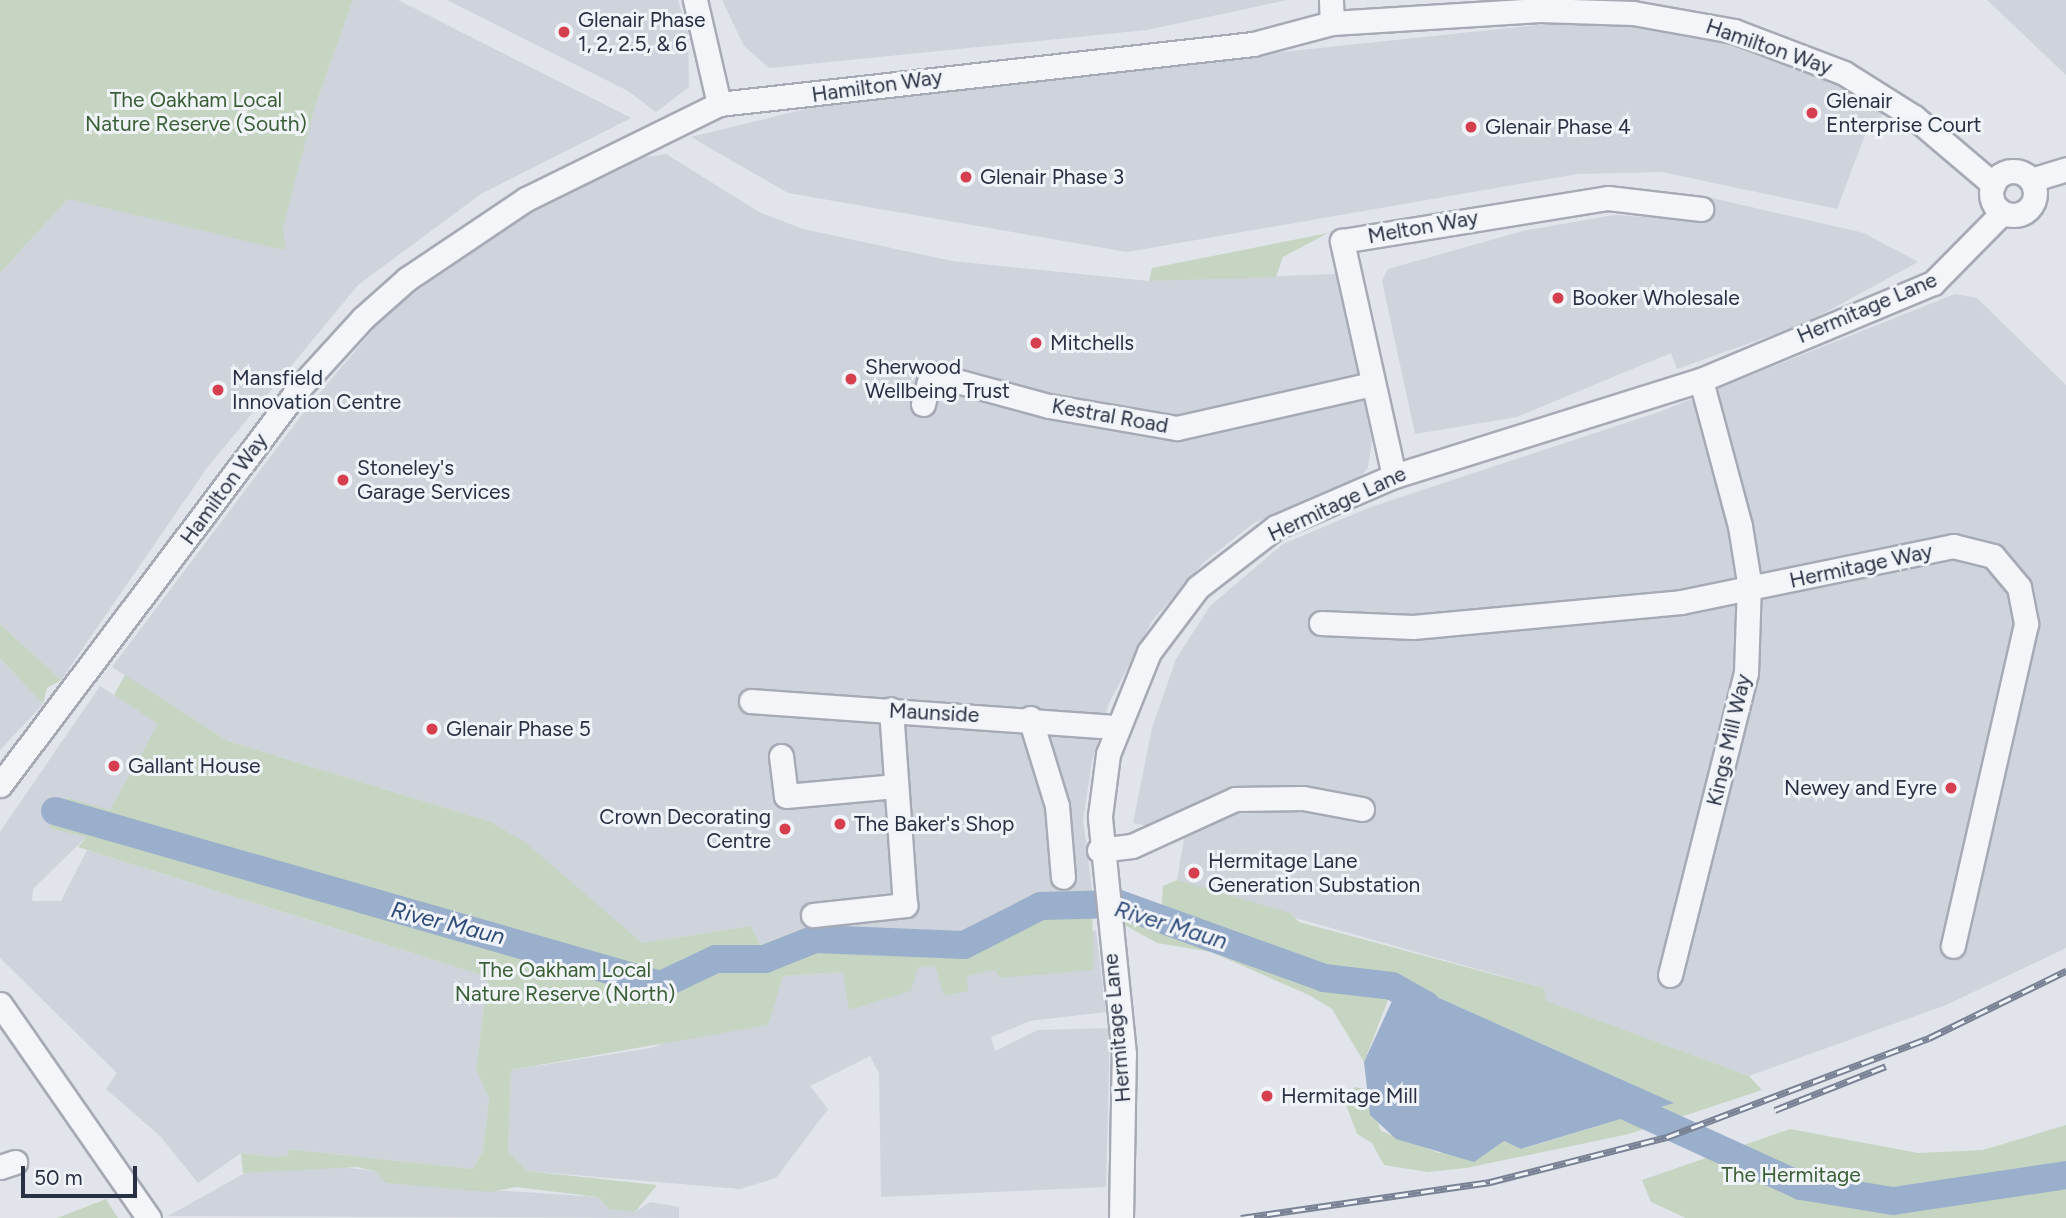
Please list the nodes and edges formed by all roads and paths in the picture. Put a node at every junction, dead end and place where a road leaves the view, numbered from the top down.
1 (695, 0) edge
2 (1331, 0) edge
3 (1332, 23) junction
4 (719, 104) junction
5 (2066, 169) edge
6 (2031, 180) junction
7 (1993, 184) junction
8 (1701, 209) dead end
9 (2002, 213) junction
10 (1701, 380) junction
11 (1372, 384) junction
12 (923, 404) dead end
13 (1394, 476) junction
14 (1749, 589) junction
15 (1321, 623) dead end
16 (751, 701) dead end
17 (891, 710) junction
18 (1030, 718) junction
19 (1116, 727) junction
20 (781, 756) dead end
21 (0, 785) edge
22 (896, 786) junction
23 (1362, 809) dead end
24 (1099, 850) junction
25 (1063, 877) dead end
26 (813, 915) dead end
27 (1953, 946) dead end
28 (1670, 975) dead end
29 (0, 1004) edge
30 (149, 1218) edge
31 (1121, 1218) edge

1 - 4 street
2 - 3 street
3 - 4 street, Hamilton Way
3 - 7 street, Hamilton Way
4 - 21 street, Hamilton Way
5 - 6 street
6 - 7 street
6 - 9 street
7 - 9 street
8 - 11 street, Melton Way
9 - 10 street, Hermitage Lane
10 - 13 street, Hermitage Lane
10 - 14 street, Kings Mill Way
11 - 12 street, Kestral Road
11 - 13 street, Melton Way
13 - 19 street, Hermitage Lane
14 - 15 street, Hermitage Way
14 - 27 street, Hermitage Way
14 - 28 street, Kings Mill Way
16 - 17 street, Maunside
17 - 18 street, Maunside
17 - 22 street
18 - 19 street, Maunside
18 - 25 street
19 - 24 street, Hermitage Lane
20 - 22 street
22 - 26 street
23 - 24 street
24 - 31 street, Hermitage Lane
29 - 30 street

